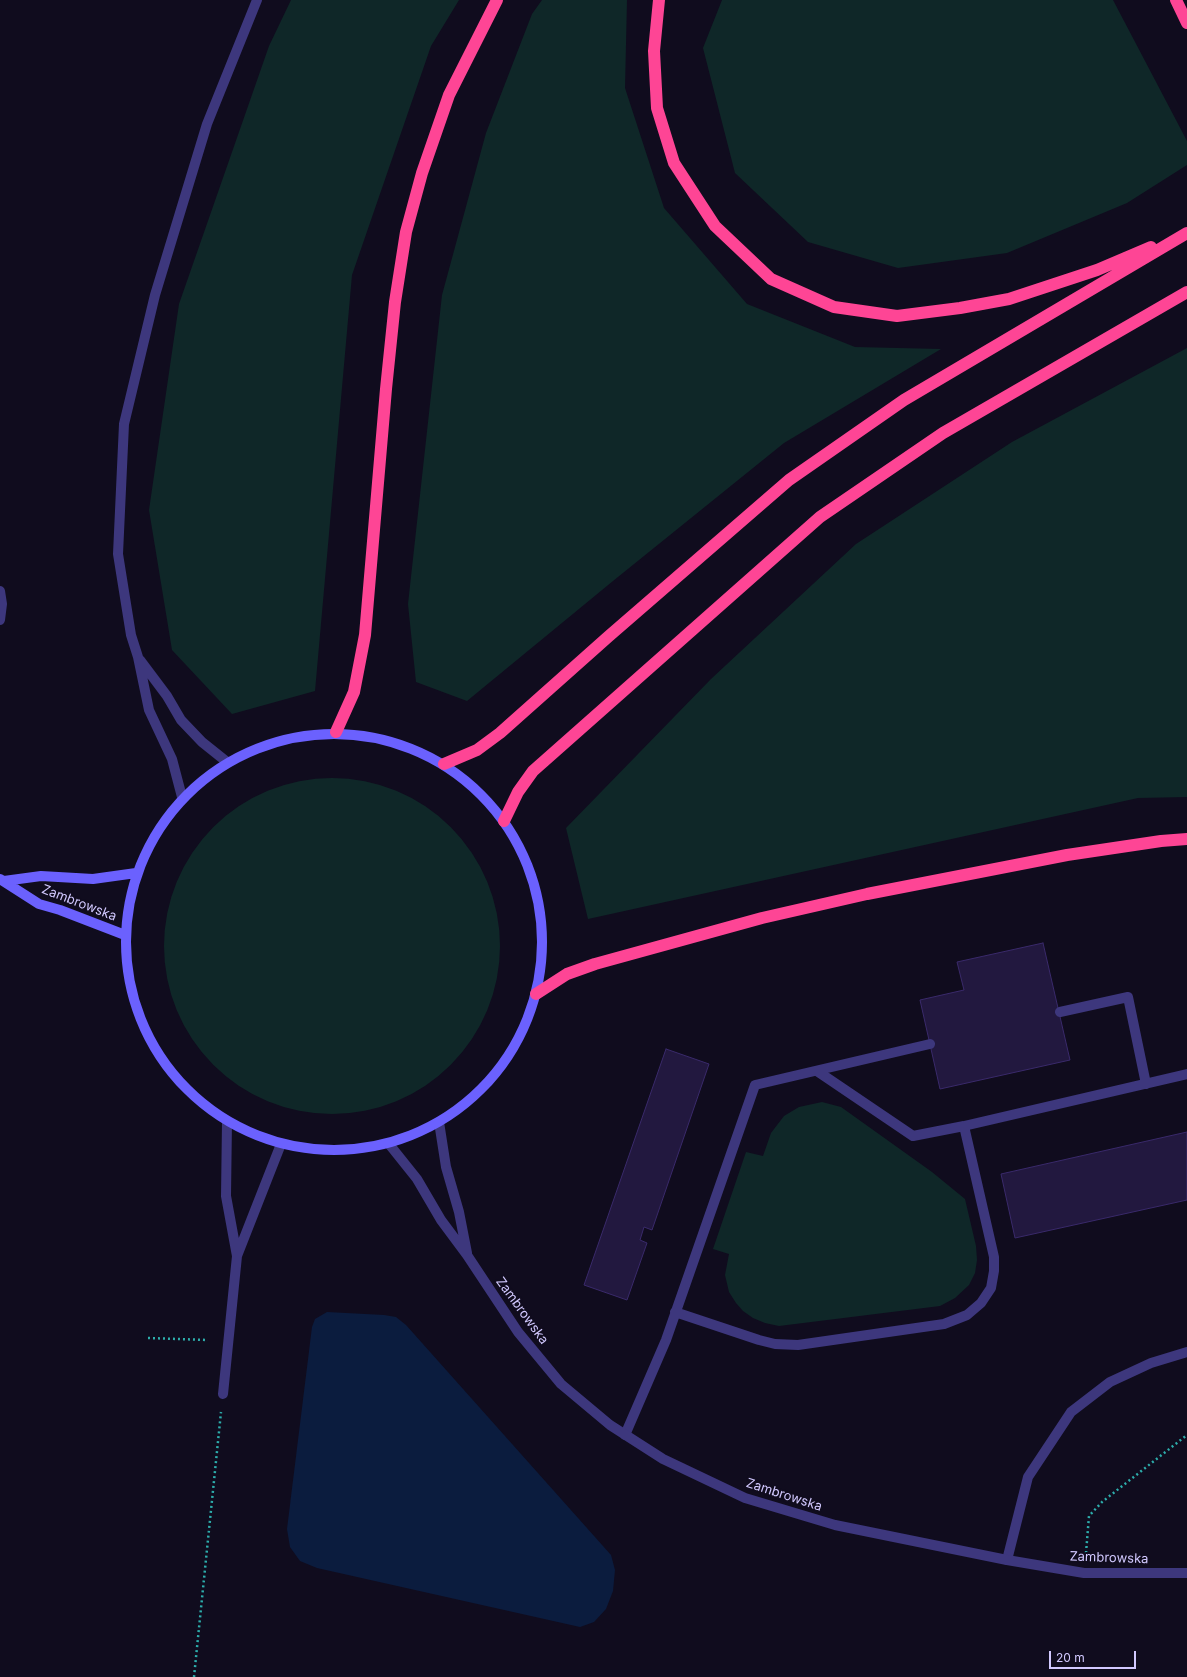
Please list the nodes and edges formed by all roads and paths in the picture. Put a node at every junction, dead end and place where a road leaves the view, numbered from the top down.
1 (257, 0) edge
2 (497, 0) edge
3 (659, 0) edge
4 (1176, 0) edge
5 (1187, 23) edge
6 (1187, 232) edge
7 (1187, 292) edge
8 (0, 591) edge
9 (0, 620) edge
10 (138, 657) junction
11 (336, 732) junction
12 (227, 762) junction
13 (444, 764) junction
14 (182, 798) junction
15 (504, 821) junction
16 (1187, 839) edge
17 (136, 873) junction
18 (2, 880) edge
19 (125, 935) junction
20 (536, 994) junction
21 (1060, 1012) dead end
22 (930, 1044) dead end
23 (817, 1071) junction
24 (1187, 1074) edge
25 (1146, 1084) junction
26 (227, 1121) junction
27 (439, 1122) junction
28 (964, 1126) junction
29 (281, 1144) junction
30 (389, 1144) junction
31 (467, 1254) junction
32 (237, 1256) junction
33 (675, 1312) junction
34 (148, 1338) dead end
35 (229, 1340) junction
36 (1187, 1352) edge
37 (223, 1394) joint
38 (625, 1435) junction
39 (1187, 1435) edge
40 (1007, 1560) junction
41 (1084, 1573) junction
42 (1187, 1573) edge
43 (194, 1677) edge

1 - 10 street
2 - 11 highway
3 - 6 highway
4 - 5 highway
6 - 13 highway
7 - 15 highway
8 - 9 street
10 - 12 street
10 - 14 street
11 - 12 main road
11 - 13 main road
12 - 14 main road
13 - 15 main road
14 - 17 main road
15 - 20 main road
16 - 20 highway
17 - 18 main road, Zambrowska
17 - 19 main road
18 - 19 main road, Zambrowska
19 - 26 main road
20 - 27 main road
21 - 25 street
22 - 23 street
23 - 28 street
23 - 33 street
24 - 25 street
25 - 28 street
26 - 29 main road
26 - 32 street
27 - 30 main road
27 - 31 street, Zambrowska
28 - 33 street
29 - 30 main road
29 - 32 street
30 - 31 street, Zambrowska
31 - 38 street, Zambrowska
32 - 35 street
33 - 38 street
34 - 35 path
35 - 37 street
36 - 40 street
37 - 43 path
38 - 40 street, Zambrowska
39 - 41 path
40 - 41 street, Zambrowska
41 - 42 street, Zambrowska

